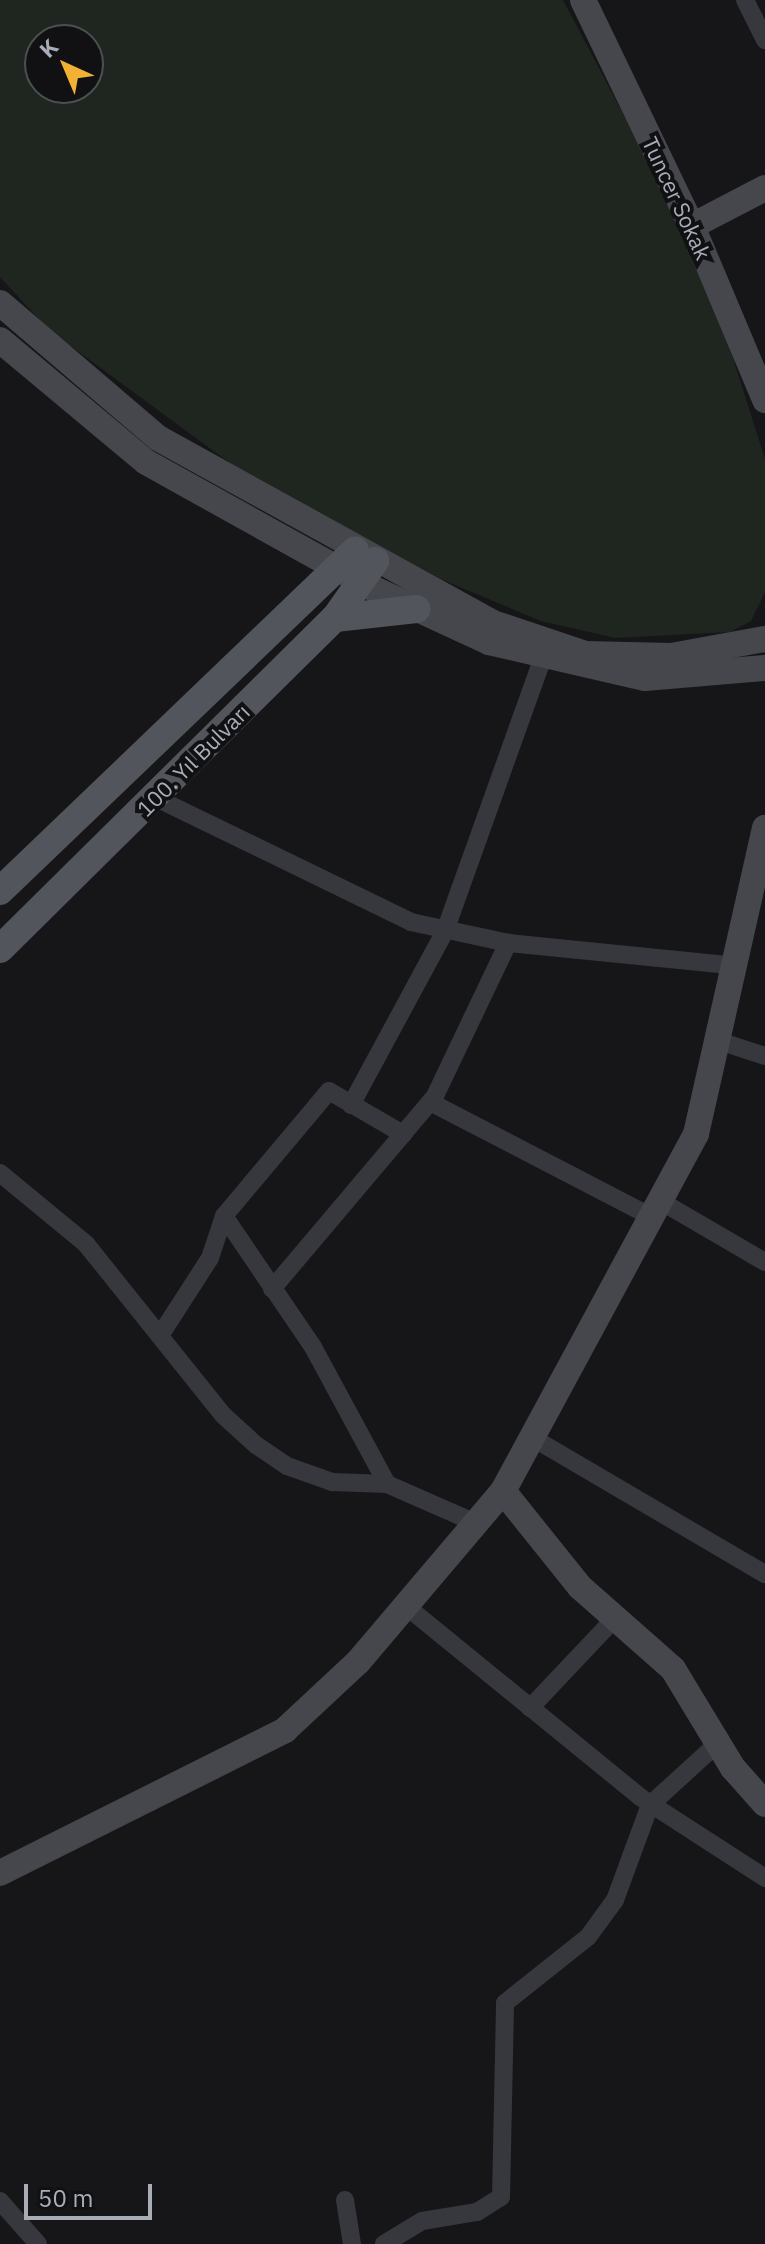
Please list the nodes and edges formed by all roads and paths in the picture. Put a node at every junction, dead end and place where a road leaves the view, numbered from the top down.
1 (583, 0) edge
2 (745, 0) edge
3 (765, 40) edge
4 (765, 188) edge
5 (692, 226) junction
6 (2, 310) edge
7 (0, 340) edge
8 (12, 360) edge
9 (765, 400) edge
10 (356, 565) junction
11 (417, 609) junction
12 (335, 618) junction
13 (765, 639) edge
14 (542, 660) junction
15 (765, 668) edge
16 (156, 798) junction
17 (765, 828) edge
18 (0, 891) edge
19 (445, 931) junction
20 (508, 943) junction
21 (0, 949) edge
22 (737, 966) junction
23 (722, 1042) junction
24 (765, 1056) edge
25 (430, 1102) junction
26 (351, 1105) junction
27 (403, 1134) junction
28 (0, 1173) edge
29 (658, 1210) junction
30 (224, 1216) junction
31 (765, 1262) edge
32 (272, 1289) junction
33 (161, 1334) junction
34 (533, 1438) junction
35 (387, 1484) junction
36 (503, 1491) junction
37 (476, 1523) junction
38 (765, 1574) edge
39 (406, 1606) junction
40 (615, 1618) junction
41 (530, 1708) junction
42 (719, 1742) junction
43 (765, 1804) edge
44 (650, 1805) junction
45 (0, 1873) edge
46 (765, 1878) edge
47 (345, 2200) dead end
48 (0, 2201) edge
49 (38, 2244) edge
50 (352, 2244) edge
51 (384, 2244) edge

1 - 5 street, Tuncer Sokak
2 - 3 street
4 - 5 street
5 - 9 street, Tuncer Sokak
6 - 10 street
7 - 8 street
8 - 10 street
10 - 11 street
10 - 12 main road, 100. Yıl Bulvarı
10 - 13 street
10 - 18 main road, 100. Yıl Bulvarı
11 - 12 main road
11 - 14 street
12 - 16 main road, 100. Yıl Bulvarı
14 - 15 street
14 - 19 street
16 - 19 street
16 - 21 main road, 100. Yıl Bulvarı
17 - 22 street
19 - 20 street
19 - 26 street
20 - 22 street
20 - 25 street
22 - 23 street
23 - 24 street
23 - 29 street
25 - 27 street
25 - 29 street
26 - 27 street
26 - 30 street
27 - 32 street
28 - 33 street
29 - 31 street
29 - 34 street
30 - 32 street
30 - 33 street
32 - 35 street
33 - 35 street
34 - 36 street
34 - 38 street
35 - 37 street
36 - 37 street
36 - 40 street
37 - 39 street
39 - 41 street
39 - 45 street
40 - 41 street
40 - 42 street
41 - 44 street
42 - 43 street
42 - 44 street
44 - 46 street
44 - 51 street
47 - 50 street
48 - 49 street

